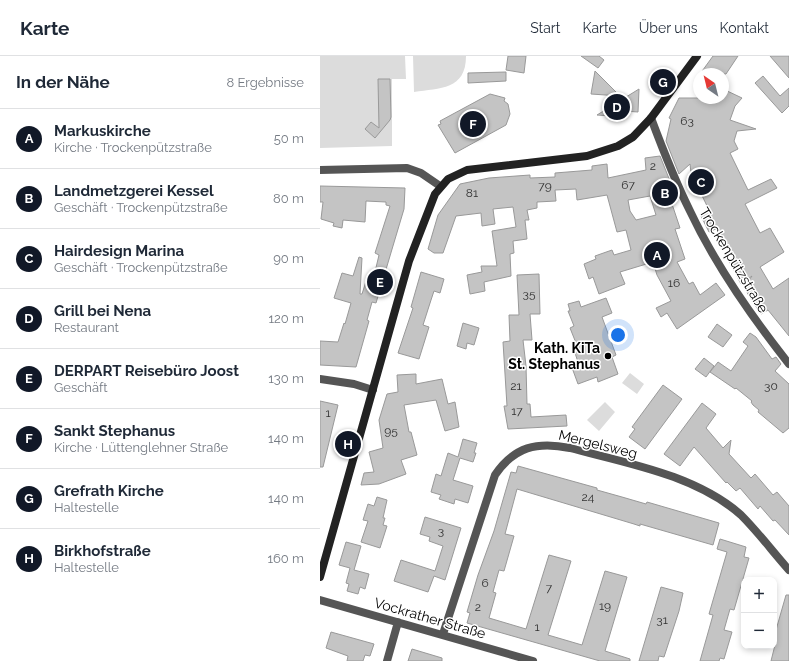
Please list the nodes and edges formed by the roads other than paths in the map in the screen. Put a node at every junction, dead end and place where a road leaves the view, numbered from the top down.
1 (697, 56) edge
2 (651, 118) junction
3 (320, 170) edge
4 (440, 186) junction
5 (789, 364) edge
6 (320, 379) edge
7 (374, 390) junction
8 (789, 570) edge
9 (320, 577) edge
10 (320, 600) edge
11 (398, 622) junction
12 (443, 634) junction
13 (387, 661) edge
14 (533, 661) edge

1 - 2 street
2 - 4 street
2 - 5 street, Trockenpützstraße
3 - 4 street
4 - 7 street
6 - 7 street
7 - 9 street
8 - 12 street, Mergelsweg
10 - 11 street, Vockrather Straße
11 - 12 street, Vockrather Straße
11 - 13 street
12 - 14 street, Vockrather Straße

